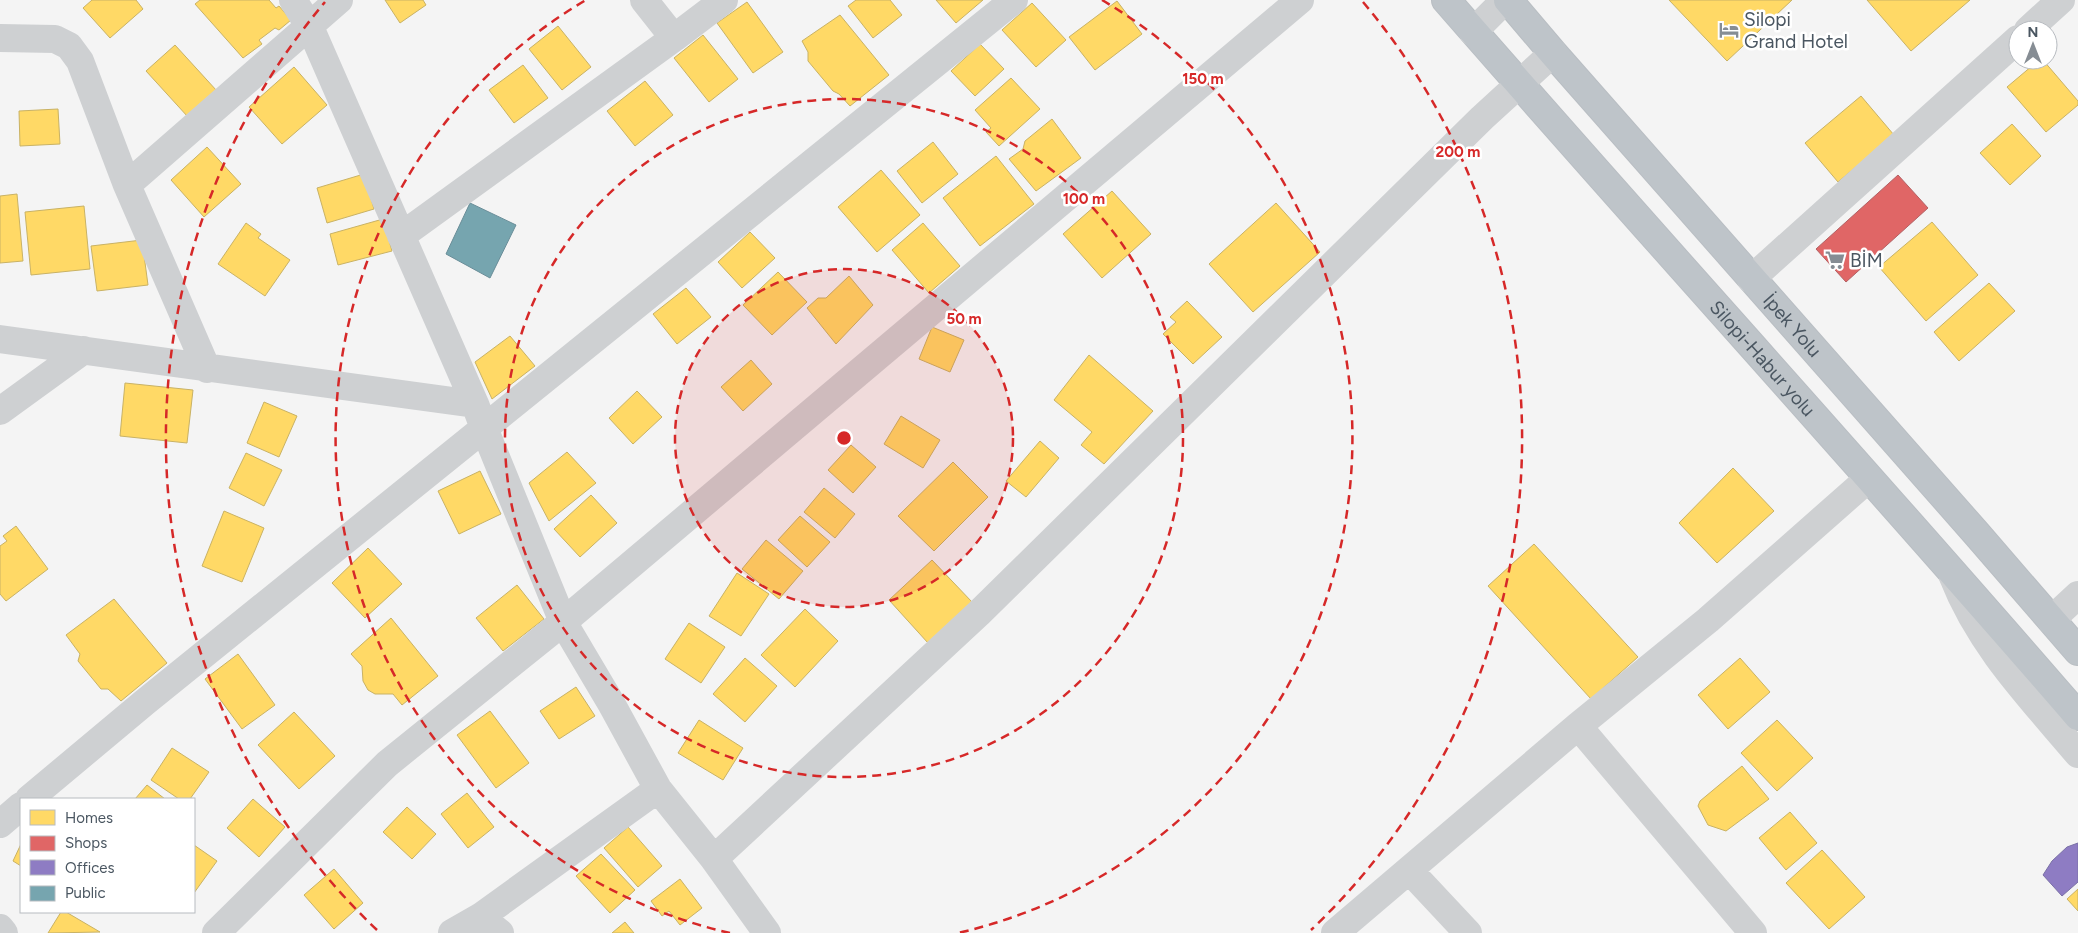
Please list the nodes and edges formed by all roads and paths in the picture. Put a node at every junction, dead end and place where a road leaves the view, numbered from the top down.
1 (293, 0) edge
2 (339, 0) edge
3 (644, 0) edge
4 (724, 0) edge
5 (1014, 0) edge
6 (1300, 0) edge
7 (1446, 0) edge
8 (1507, 0) edge
9 (2061, 0) edge
10 (2039, 20) edge
11 (310, 27) junction
12 (1474, 32) junction
13 (0, 38) edge
14 (674, 38) junction
15 (2008, 48) edge
16 (1552, 53) junction
17 (1518, 83) junction
18 (127, 185) junction
19 (401, 236) junction
20 (1751, 279) junction
21 (0, 338) edge
22 (84, 350) junction
23 (207, 368) junction
24 (0, 411) edge
25 (480, 416) junction
26 (1868, 479) junction
27 (1948, 566) junction
28 (2078, 595) edge
29 (2051, 620) junction
30 (563, 622) junction
31 (2078, 651) edge
32 (2078, 716) edge
33 (1578, 726) junction
34 (2078, 754) edge
35 (658, 789) junction
36 (31, 798) edge
37 (20, 807) edge
38 (0, 824) edge
39 (714, 859) junction
40 (1409, 870) junction
41 (490, 925) edge
42 (0, 928) edge
43 (4, 933) edge
44 (216, 933) edge
45 (452, 933) edge
46 (767, 933) edge
47 (1335, 933) edge
48 (1468, 933) edge
49 (1752, 933) edge

1 - 11 street
2 - 11 street
3 - 14 street
4 - 14 street
5 - 25 street
6 - 30 street
7 - 12 highway, Silopi-Habur yolu
8 - 12 street
8 - 16 highway, İpek Yolu
9 - 10 street
11 - 18 street
11 - 19 street
12 - 17 highway, Silopi-Habur yolu
13 - 18 street
14 - 19 street
15 - 20 street
16 - 17 street
16 - 20 highway, İpek Yolu
17 - 26 highway, Silopi-Habur yolu
17 - 39 street
18 - 23 street
19 - 25 street
20 - 29 highway, İpek Yolu
21 - 22 street
22 - 23 street
22 - 24 street
23 - 25 street
25 - 30 street
25 - 36 street
26 - 27 highway, Silopi-Habur yolu
26 - 33 street
27 - 32 highway, Silopi-Habur yolu
27 - 34 street
28 - 29 street
29 - 31 highway, İpek Yolu
30 - 35 street
30 - 44 street
33 - 40 street
33 - 49 street
35 - 39 street
35 - 41 street
37 - 38 street
39 - 46 street
40 - 47 street
40 - 48 street
41 - 45 street
42 - 43 street

